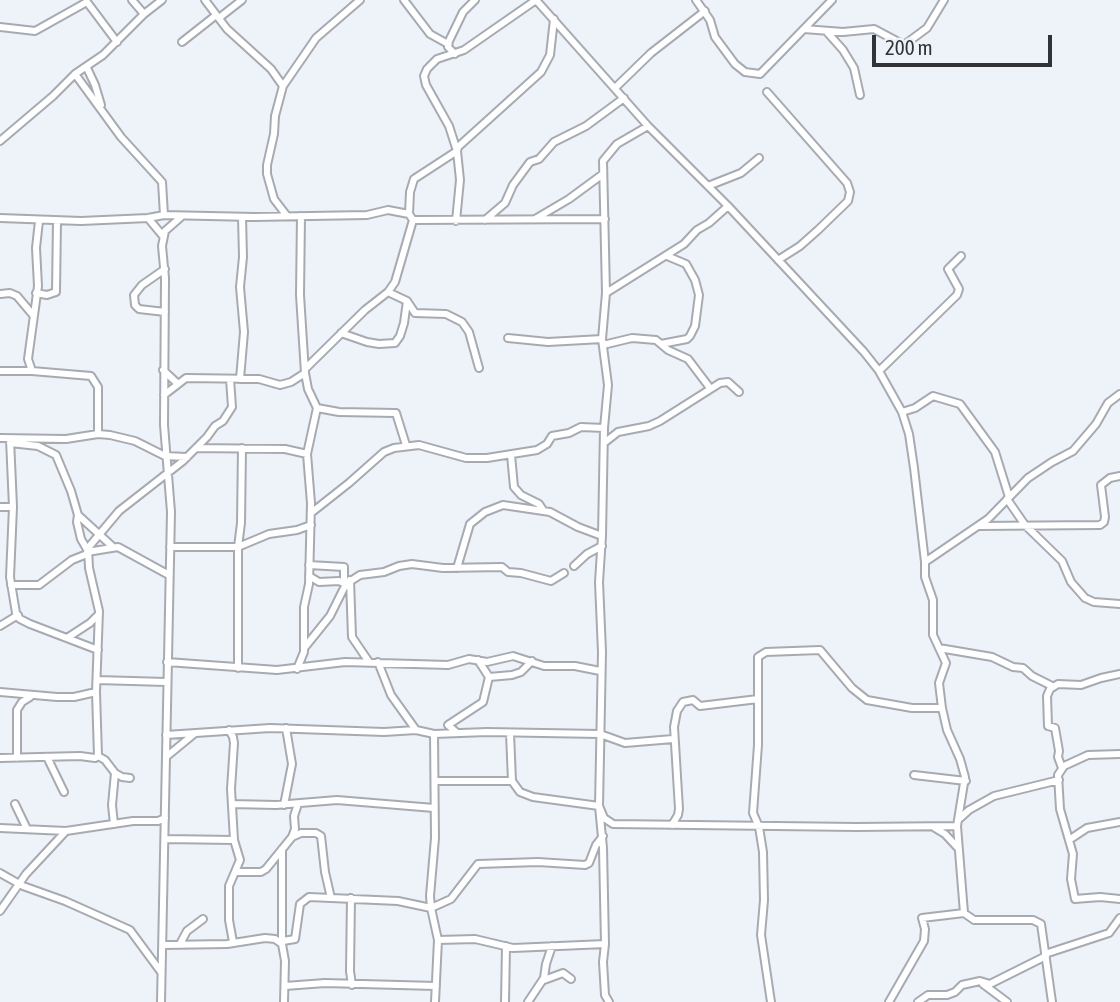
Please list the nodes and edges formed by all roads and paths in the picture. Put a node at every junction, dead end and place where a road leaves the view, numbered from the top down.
1 (132, 0) edge
2 (162, 0) edge
3 (205, 0) edge
4 (242, 0) edge
5 (360, 0) edge
6 (404, 0) edge
7 (475, 0) edge
8 (536, 0) edge
9 (696, 0) edge
10 (832, 0) edge
11 (944, 0) edge
12 (86, 1) edge
13 (545, 3) edge
14 (705, 11) junction
15 (144, 15) junction
16 (217, 17) junction
17 (554, 19) junction
18 (0, 27) edge
19 (804, 29) junction
20 (827, 32) junction
21 (117, 42) junction
22 (182, 42) dead end
23 (448, 44) junction
24 (454, 54) junction
25 (87, 68) junction
26 (75, 74) junction
27 (283, 86) junction
28 (615, 88) junction
29 (767, 92) dead end
30 (860, 95) dead end
31 (624, 98) junction
32 (103, 109) junction
33 (648, 126) junction
34 (0, 141) edge
35 (457, 151) junction
36 (760, 158) dead end
37 (603, 174) junction
38 (709, 186) junction
39 (728, 206) junction
40 (164, 215) junction
41 (287, 216) junction
42 (300, 216) junction
43 (181, 217) junction
44 (242, 217) junction
45 (411, 217) junction
46 (0, 218) edge
47 (148, 218) junction
48 (605, 219) junction
49 (484, 220) junction
50 (534, 220) junction
51 (38, 221) junction
52 (57, 221) junction
53 (456, 221) junction
54 (163, 236) junction
55 (667, 256) junction
56 (961, 256) dead end
57 (778, 260) junction
58 (165, 269) junction
59 (388, 292) junction
60 (36, 293) junction
61 (606, 293) junction
62 (0, 294) edge
63 (407, 302) junction
64 (165, 312) junction
65 (33, 315) junction
66 (341, 333) junction
67 (508, 338) dead end
68 (603, 342) junction
69 (661, 344) junction
70 (479, 368) dead end
71 (163, 370) junction
72 (0, 371) edge
73 (32, 371) junction
74 (305, 371) junction
75 (879, 371) junction
76 (230, 379) junction
77 (240, 379) junction
78 (292, 382) junction
79 (178, 384) junction
80 (710, 388) junction
81 (307, 389) junction
82 (739, 392) dead end
83 (1120, 394) edge
84 (164, 395) junction
85 (317, 408) junction
86 (902, 412) junction
87 (604, 428) junction
88 (98, 434) junction
89 (0, 438) edge
90 (10, 441) junction
91 (604, 443) junction
92 (406, 445) junction
93 (196, 448) junction
94 (242, 448) junction
95 (307, 454) junction
96 (511, 455) junction
97 (165, 456) junction
98 (187, 457) junction
99 (167, 473) junction
100 (1120, 476) edge
101 (1008, 498) junction
102 (0, 507) edge
103 (13, 507) junction
104 (543, 510) junction
105 (311, 513) junction
106 (78, 515) junction
107 (310, 525) junction
108 (977, 526) junction
109 (1025, 526) junction
110 (100, 535) junction
111 (603, 536) junction
112 (602, 546) junction
113 (113, 547) junction
114 (170, 547) junction
115 (238, 547) junction
116 (88, 552) junction
117 (925, 562) junction
118 (0, 563) edge
119 (11, 563) junction
120 (309, 565) junction
121 (574, 566) dead end
122 (457, 568) junction
123 (564, 573) dead end
124 (169, 575) junction
125 (309, 576) junction
126 (347, 582) junction
127 (11, 585) junction
128 (1119, 605) edge
129 (99, 614) junction
130 (18, 615) junction
131 (0, 626) edge
132 (67, 638) junction
133 (304, 648) junction
134 (939, 648) junction
135 (98, 650) junction
136 (478, 660) junction
137 (167, 662) junction
138 (369, 662) junction
139 (378, 662) junction
140 (533, 662) junction
141 (238, 668) junction
142 (297, 668) junction
143 (600, 671) junction
144 (1120, 674) edge
145 (489, 677) junction
146 (97, 680) junction
147 (166, 682) junction
148 (1052, 686) junction
149 (0, 692) edge
150 (96, 692) junction
151 (32, 696) junction
152 (758, 699) junction
153 (942, 708) junction
154 (286, 728) junction
155 (229, 730) junction
156 (416, 730) junction
157 (456, 732) junction
158 (510, 733) junction
159 (195, 734) junction
160 (434, 734) junction
161 (600, 734) junction
162 (166, 735) junction
163 (673, 738) junction
164 (1120, 754) edge
165 (98, 756) junction
166 (47, 757) junction
167 (166, 757) junction
168 (0, 758) edge
169 (17, 758) junction
170 (1062, 768) junction
171 (115, 773) junction
172 (914, 775) dead end
173 (130, 778) dead end
174 (1059, 779) junction
175 (435, 781) junction
176 (966, 781) junction
177 (512, 782) junction
178 (64, 792) dead end
179 (15, 804) dead end
180 (232, 804) junction
181 (298, 804) junction
182 (284, 805) junction
183 (599, 806) junction
184 (434, 808) junction
185 (678, 815) junction
186 (165, 818) junction
187 (1120, 822) edge
188 (957, 823) junction
189 (114, 824) junction
190 (612, 824) junction
191 (672, 825) junction
192 (685, 825) junction
193 (759, 827) junction
194 (934, 827) junction
195 (0, 828) edge
196 (27, 829) junction
197 (66, 831) junction
198 (603, 835) junction
199 (292, 837) junction
200 (165, 839) junction
201 (234, 840) junction
202 (1069, 840) junction
203 (958, 848) junction
204 (282, 849) junction
205 (236, 872) junction
206 (0, 873) edge
207 (19, 884) junction
208 (331, 898) junction
209 (351, 898) junction
210 (1120, 899) edge
211 (430, 908) junction
212 (0, 911) edge
213 (964, 912) junction
214 (1120, 918) edge
215 (203, 919) dead end
216 (438, 940) junction
217 (233, 942) junction
218 (282, 942) junction
219 (180, 944) junction
220 (605, 944) junction
221 (163, 945) junction
222 (506, 946) junction
223 (552, 946) junction
224 (1045, 955) junction
225 (160, 972) dead end
226 (544, 979) junction
227 (571, 979) dead end
228 (979, 981) junction
229 (352, 985) junction
230 (285, 986) junction
231 (436, 986) junction
232 (161, 1002) edge
233 (284, 1002) edge
234 (435, 1002) edge
235 (505, 1002) edge
236 (528, 1002) edge
237 (609, 1002) edge
238 (771, 1002) edge
239 (889, 1002) edge
240 (918, 1002) edge
241 (1007, 1002) edge
242 (1052, 1002) edge

1 - 15 street
2 - 15 street
3 - 16 street
4 - 16 street
5 - 27 street
6 - 23 street
7 - 23 street
8 - 13 street
8 - 24 street
9 - 14 street
10 - 19 street
11 - 20 street
12 - 18 street
12 - 21 street
13 - 17 street
14 - 19 street
14 - 28 street
15 - 21 street
16 - 22 street
16 - 27 street
17 - 28 street
17 - 35 street
19 - 20 street
20 - 30 street
21 - 25 street
23 - 24 street
24 - 35 street
25 - 26 street
25 - 32 street
26 - 32 street
26 - 34 street
27 - 41 street
28 - 31 street
29 - 57 street
31 - 33 street
31 - 49 street
32 - 40 street
33 - 37 street
33 - 38 street
35 - 45 street
35 - 53 street
36 - 38 street
37 - 48 street
37 - 50 street
38 - 39 street
39 - 55 street
39 - 57 street
40 - 43 street
40 - 47 street
41 - 42 street
41 - 44 street
42 - 45 street
42 - 74 street
43 - 44 street
43 - 54 street
44 - 77 street
45 - 53 street
45 - 59 street
46 - 51 street
47 - 52 street
47 - 54 street
48 - 50 street
48 - 61 street
49 - 50 street
49 - 53 street
51 - 52 street
51 - 60 street
52 - 60 street
54 - 58 street
55 - 61 street
55 - 69 street
56 - 75 street
57 - 75 street
58 - 64 street
58 - 64 street
59 - 63 street
59 - 66 street
60 - 65 street
61 - 68 street
62 - 65 street
63 - 66 street
63 - 70 street
64 - 71 street
65 - 73 street
66 - 74 street
67 - 68 street
68 - 69 street
68 - 87 street
69 - 80 street
71 - 79 street
71 - 84 street
72 - 73 street
73 - 88 street
74 - 78 street
74 - 81 street
75 - 86 street
76 - 77 street
76 - 79 street
76 - 93 street
77 - 78 street
78 - 81 street
79 - 84 street
80 - 82 street
80 - 91 street
81 - 85 street
83 - 101 street
84 - 97 street
85 - 92 street
85 - 95 street
86 - 101 street
86 - 117 street
87 - 91 street
87 - 96 street
88 - 90 street
88 - 97 street
89 - 90 street
90 - 103 street
90 - 106 street
91 - 111 street
92 - 96 street
92 - 105 street
93 - 94 street
93 - 98 street
94 - 95 street
94 - 115 street
95 - 105 street
96 - 104 street
97 - 98 street
97 - 99 street
98 - 99 street
99 - 110 street
99 - 114 street
100 - 109 street
101 - 108 street
101 - 109 street
102 - 103 street
103 - 119 street
104 - 111 street
104 - 122 street
105 - 107 street
106 - 110 street
106 - 116 street
107 - 115 street
107 - 120 street
108 - 109 street
108 - 117 street
109 - 128 street
110 - 113 street
110 - 116 street
111 - 112 street
112 - 121 street
112 - 143 street
113 - 116 street
113 - 124 street
114 - 115 street
114 - 124 street
115 - 141 street
116 - 127 street
116 - 129 street
117 - 134 street
118 - 119 street
119 - 127 street
120 - 125 street
120 - 126 street
122 - 123 street
122 - 126 street
124 - 137 street
125 - 126 street
125 - 133 street
126 - 133 street
126 - 138 street
127 - 130 street
129 - 132 street
129 - 135 street
130 - 131 street
130 - 132 street
132 - 135 street
133 - 142 street
134 - 148 street
134 - 153 street
135 - 146 street
136 - 139 street
136 - 140 street
136 - 145 street
137 - 141 street
137 - 147 street
138 - 139 street
138 - 142 street
139 - 156 street
140 - 143 street
140 - 145 street
141 - 142 street
143 - 161 street
144 - 148 street
145 - 157 street
146 - 147 street
146 - 150 street
147 - 162 street
148 - 170 street
149 - 151 street
150 - 151 street
150 - 165 street
151 - 169 street
152 - 153 street
152 - 163 street
152 - 193 street
153 - 176 street
154 - 155 street
154 - 156 street
154 - 182 street
155 - 159 street
155 - 180 street
156 - 160 street
157 - 158 street
157 - 160 street
158 - 161 street
158 - 177 street
159 - 162 street
159 - 167 street
160 - 175 street
161 - 163 street
161 - 183 street
162 - 167 street
163 - 185 street
164 - 170 street
165 - 166 street
165 - 171 street
166 - 169 street
166 - 178 street
167 - 186 street
168 - 169 street
170 - 174 street
171 - 173 street
171 - 189 street
172 - 176 street
174 - 188 street
174 - 202 street
175 - 177 street
175 - 184 street
176 - 188 street
177 - 183 street
179 - 196 street
180 - 182 street
180 - 201 street
181 - 182 street
181 - 184 street
181 - 199 street
183 - 190 street
183 - 198 street
184 - 211 street
185 - 191 street
185 - 192 street
186 - 189 street
186 - 200 street
187 - 202 street
188 - 194 street
188 - 203 street
189 - 197 street
190 - 191 street
190 - 198 street
191 - 192 street
192 - 193 street
193 - 194 street
193 - 238 street
194 - 203 street
195 - 196 street
196 - 197 street
197 - 207 street
198 - 211 street
198 - 220 street
199 - 204 street
199 - 208 street
200 - 201 street
200 - 221 street
201 - 205 street
202 - 210 street
203 - 213 street
204 - 205 street
204 - 218 street
205 - 217 street
206 - 207 street
207 - 212 street
207 - 225 street
208 - 209 street
208 - 218 street
209 - 211 street
209 - 229 street
211 - 216 street
213 - 224 street
213 - 239 street
214 - 224 street
215 - 219 street
216 - 222 street
216 - 231 street
217 - 218 street
217 - 219 street
218 - 230 street
219 - 221 street
220 - 223 street
220 - 237 street
221 - 232 street
222 - 223 street
222 - 235 street
223 - 226 street
224 - 228 street
224 - 242 street
226 - 227 street
226 - 236 street
228 - 240 street
228 - 241 street
229 - 230 street
229 - 231 street
230 - 233 street
231 - 234 street

